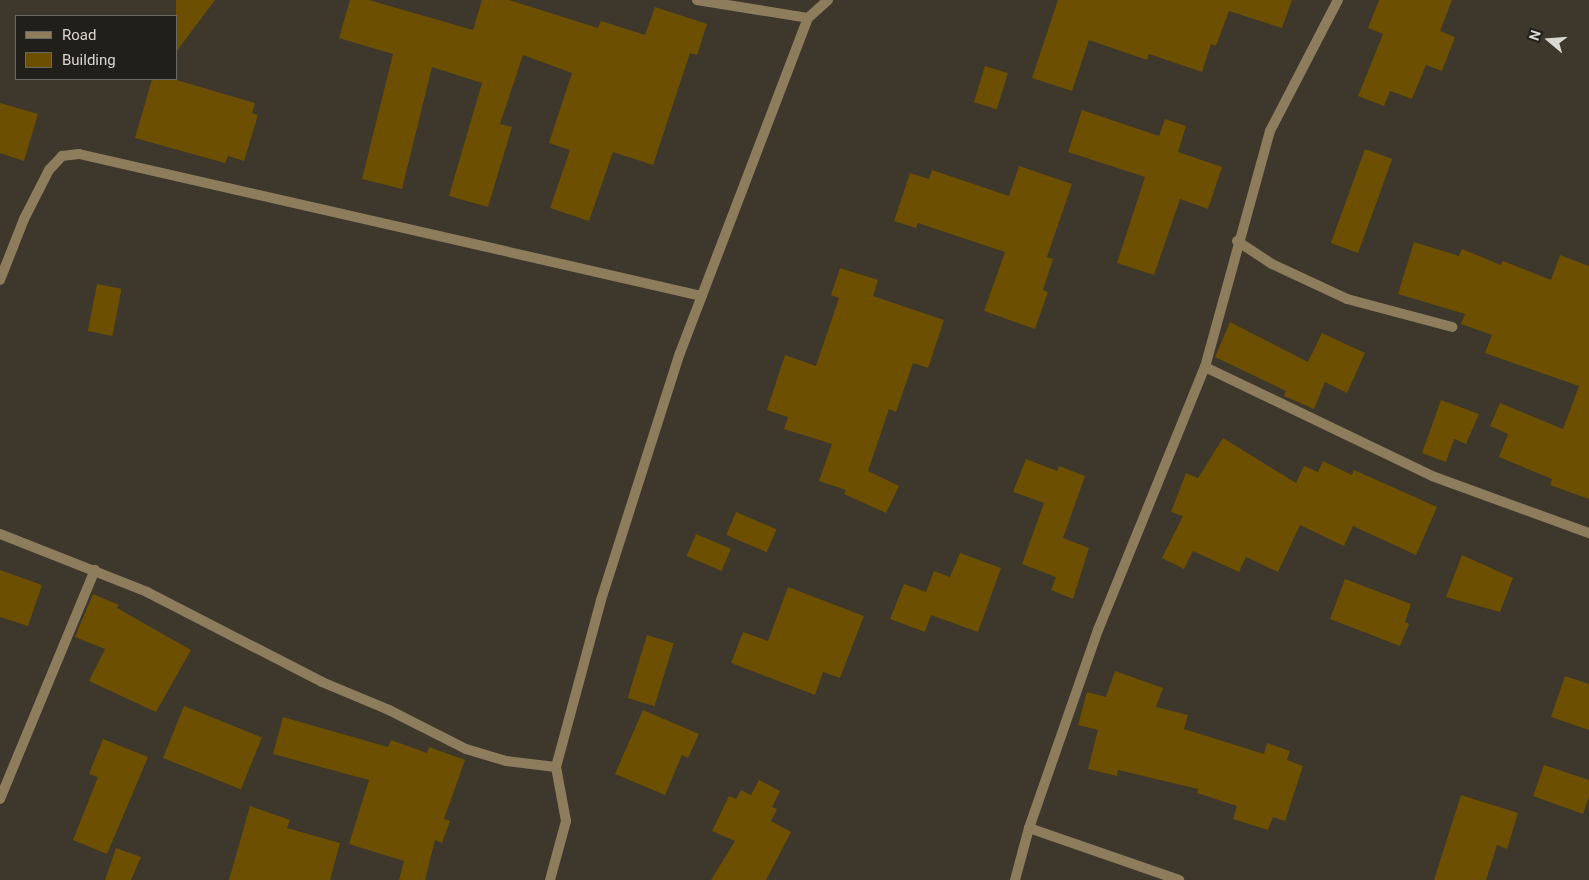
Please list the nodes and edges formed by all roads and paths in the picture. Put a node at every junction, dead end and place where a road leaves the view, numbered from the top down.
1 (697, 0) edge
2 (828, 0) edge
3 (1338, 0) edge
4 (808, 18) junction
5 (1237, 241) junction
6 (0, 280) edge
7 (702, 296) junction
8 (1452, 327) dead end
9 (1205, 367) junction
10 (1589, 532) edge
11 (0, 534) edge
12 (96, 570) junction
13 (556, 768) junction
14 (0, 799) edge
15 (1029, 828) junction
16 (550, 880) edge
17 (1015, 880) edge
18 (1179, 880) edge

1 - 4 street
2 - 4 street
3 - 5 street
4 - 7 street
5 - 8 street
5 - 9 street
6 - 7 street
7 - 13 street
9 - 10 street
9 - 15 street
11 - 12 street
12 - 13 street
12 - 14 street
13 - 16 street
15 - 17 street
15 - 18 street

